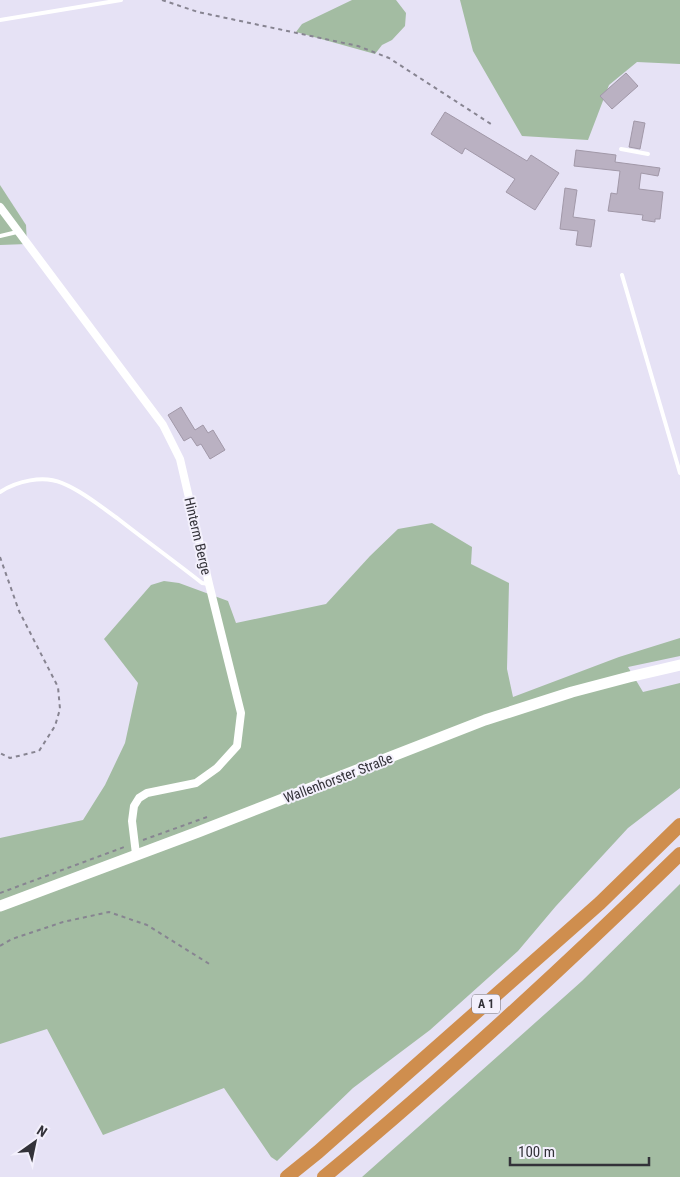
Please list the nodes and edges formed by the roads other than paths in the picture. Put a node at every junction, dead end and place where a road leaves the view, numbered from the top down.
1 (122, 0) edge
2 (0, 20) edge
3 (621, 149) dead end
4 (648, 154) dead end
5 (0, 207) edge
6 (18, 232) junction
7 (0, 236) edge
8 (622, 275) dead end
9 (680, 473) edge
10 (0, 492) edge
11 (209, 584) junction
12 (680, 665) edge
13 (680, 826) edge
14 (135, 849) junction
15 (680, 854) edge
16 (0, 906) edge
17 (287, 1177) edge
18 (324, 1177) edge

1 - 2 lane
3 - 4 lane
5 - 6 street, Hinterm Berge
6 - 7 lane
6 - 11 street, Hinterm Berge
8 - 9 lane
10 - 11 lane
11 - 14 street, Hinterm Berge
12 - 14 main road, Wallenhorster Straße
13 - 17 highway, A 1
14 - 16 main road, Wallenhorster Straße
15 - 18 highway, A 1

